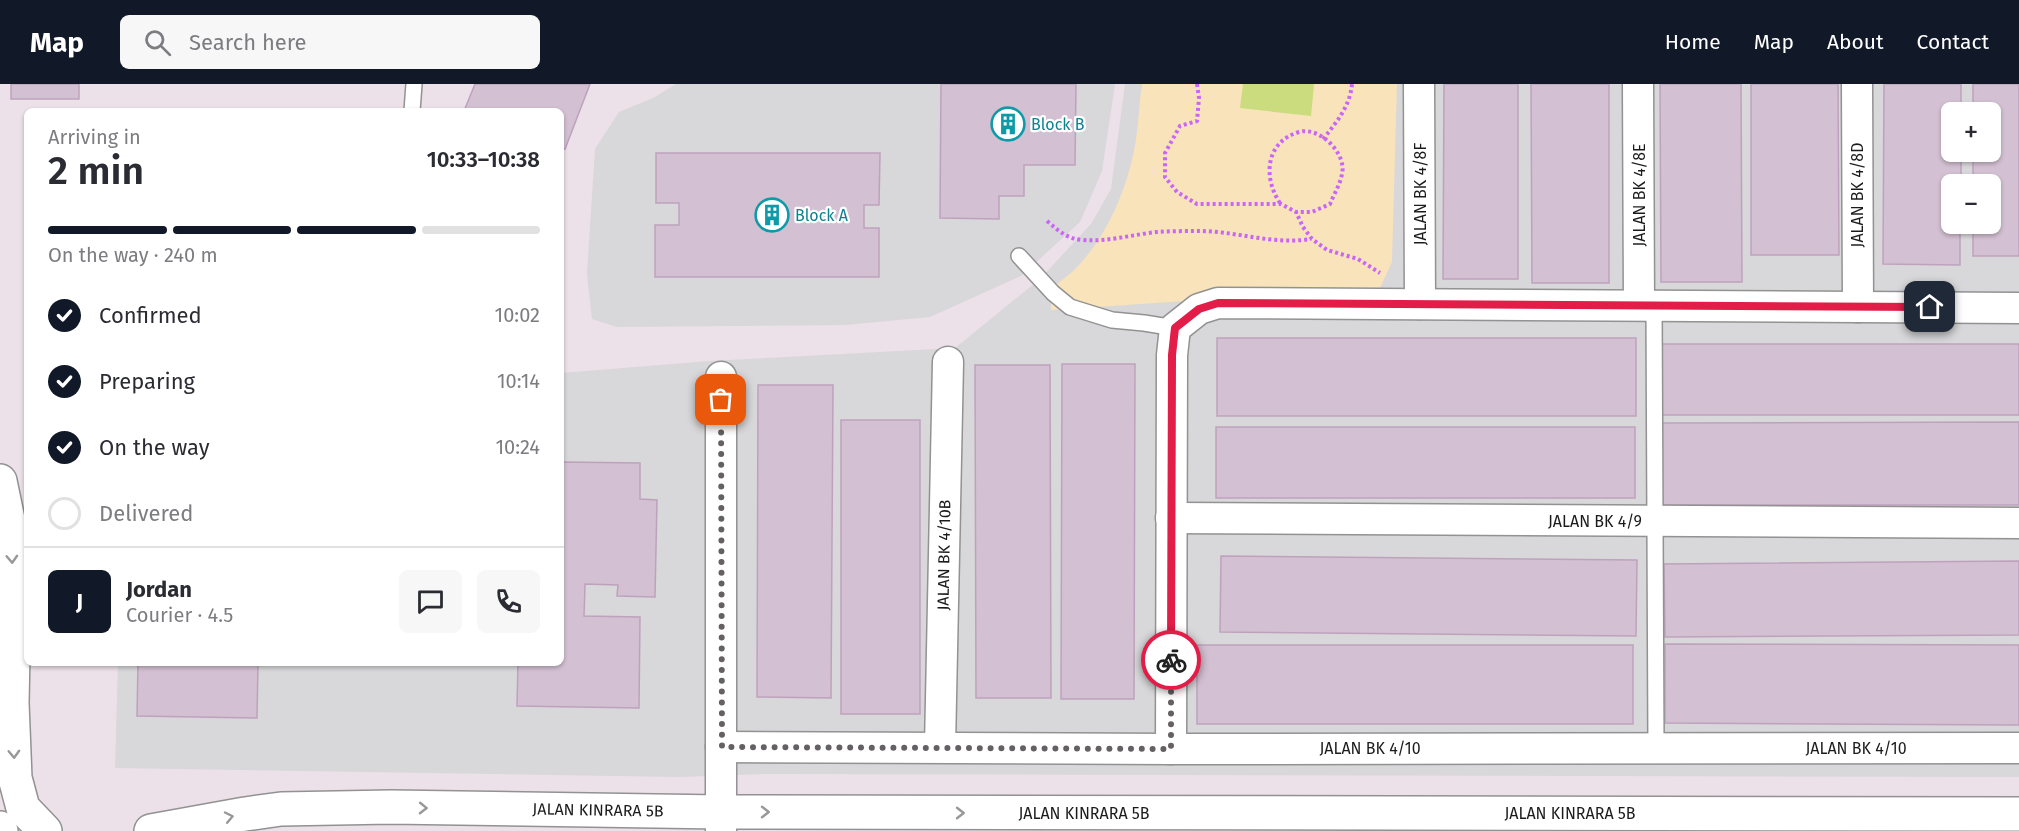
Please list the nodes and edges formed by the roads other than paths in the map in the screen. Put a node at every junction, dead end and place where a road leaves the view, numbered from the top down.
1 (414, 84) edge
2 (1419, 84) edge
3 (1638, 84) edge
4 (1857, 84) edge
5 (412, 108) edge
6 (1019, 256) dead end
7 (1416, 304) junction
8 (1647, 305) junction
9 (1858, 307) junction
10 (2019, 308) edge
11 (1175, 328) junction
12 (948, 362) dead end
13 (721, 377) dead end
14 (0, 481) edge
15 (1171, 519) junction
16 (1656, 522) junction
17 (2019, 523) edge
18 (722, 747) junction
19 (940, 747) junction
20 (1656, 748) junction
21 (2019, 748) edge
22 (1171, 749) junction
23 (2019, 814) edge
24 (722, 821) edge
25 (1031, 822) edge
26 (1925, 822) edge
27 (45, 831) edge
28 (151, 831) edge

1 - 5 lane
2 - 7 street, JALAN BK 4/8F
3 - 8 street, JALAN BK 4/8E
4 - 9 street, JALAN BK 4/8D
6 - 11 lane
7 - 8 street
7 - 11 street
8 - 9 street
8 - 16 lane
9 - 10 street
11 - 15 street
12 - 19 street, JALAN BK 4/10B
13 - 18 street
14 -> 27 street
15 - 16 street, JALAN BK 4/9
15 - 22 street
16 - 17 street, JALAN BK 4/9
16 - 20 lane
18 - 19 street, JALAN BK 4/10
18 - 24 street
19 - 22 street, JALAN BK 4/10
20 - 21 street, JALAN BK 4/10
20 - 22 street, JALAN BK 4/10
23 - 26 street, JALAN KINRARA 5B
24 -> 25 street, JALAN KINRARA 5B
28 -> 24 street, JALAN KINRARA 5B
25 - 26 street, JALAN KINRARA 5B

